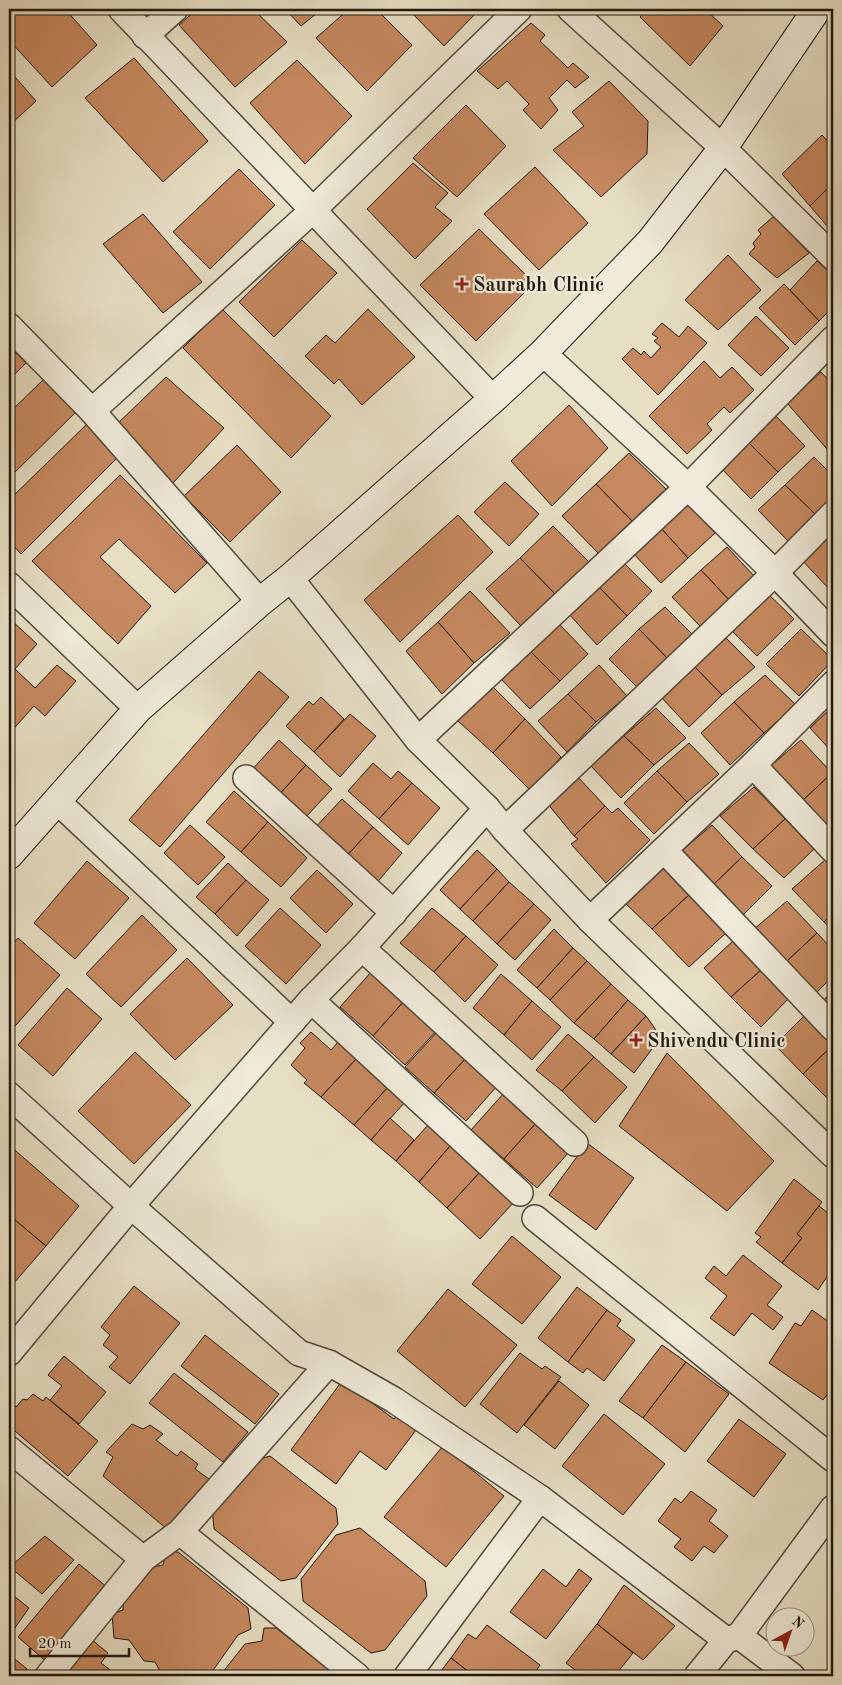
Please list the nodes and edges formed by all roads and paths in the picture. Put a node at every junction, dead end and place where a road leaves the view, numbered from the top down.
1 (121, 9) edge
2 (175, 9) edge
3 (519, 9) edge
4 (570, 9) edge
5 (816, 9) edge
6 (145, 36) junction
7 (723, 148) junction
8 (312, 211) junction
9 (833, 257) edge
10 (9, 326) edge
11 (833, 339) edge
12 (543, 353) junction
13 (493, 399) junction
14 (92, 411) junction
15 (688, 487) junction
16 (833, 514) edge
17 (775, 573) junction
18 (290, 578) junction
19 (9, 585) edge
20 (260, 602) junction
21 (833, 634) edge
22 (833, 684) edge
23 (138, 709) junction
24 (418, 740) junction
25 (753, 765) junction
26 (246, 778) dead end
27 (57, 801) junction
28 (487, 808) junction
29 (505, 830) junction
30 (664, 850) junction
31 (833, 850) edge
32 (9, 855) edge
33 (394, 913) junction
34 (590, 920) junction
35 (362, 948) junction
36 (311, 1000) junction
37 (292, 1022) junction
38 (833, 1028) edge
39 (9, 1095) edge
40 (575, 1143) dead end
41 (833, 1155) edge
42 (520, 1193) dead end
43 (131, 1206) junction
44 (534, 1218) dead end
45 (9, 1352) edge
46 (329, 1362) junction
47 (9, 1449) edge
48 (833, 1459) edge
49 (540, 1498) junction
50 (833, 1508) edge
51 (180, 1532) junction
52 (143, 1559) junction
53 (732, 1638) junction
54 (48, 1676) edge
55 (357, 1676) edge
56 (407, 1676) edge
57 (697, 1676) edge
58 (792, 1676) edge

1 - 6 street
2 - 6 street
3 - 8 street
4 - 7 street
5 - 7 main road
6 - 8 street
7 - 9 street
7 - 12 main road
8 - 13 street
8 - 14 street
10 - 14 street
11 - 15 street
12 - 13 main road
12 - 15 street
13 - 18 main road
14 - 20 street
15 - 17 street
15 - 24 street
16 - 17 street
17 - 21 street
17 - 29 street
18 - 20 main road
18 - 24 street
19 - 23 street
20 - 23 main road
22 - 25 street
23 - 27 main road
24 - 28 street
25 - 30 street
25 - 31 street
26 - 33 street
27 - 32 main road
27 - 37 street
28 - 29 street
28 - 33 street
29 - 34 street
30 - 34 street
30 - 38 street
33 - 35 street
34 - 41 street
35 - 36 street
35 - 40 street
36 - 37 street
36 - 42 street
37 - 43 street
39 - 43 street
43 - 45 street
43 - 46 street
44 - 48 street
46 - 49 street
46 - 51 street
47 - 52 street
49 - 53 street
49 - 56 street
50 - 53 street
51 - 52 street
51 - 55 street
52 - 54 street
53 - 57 street
53 - 58 street

